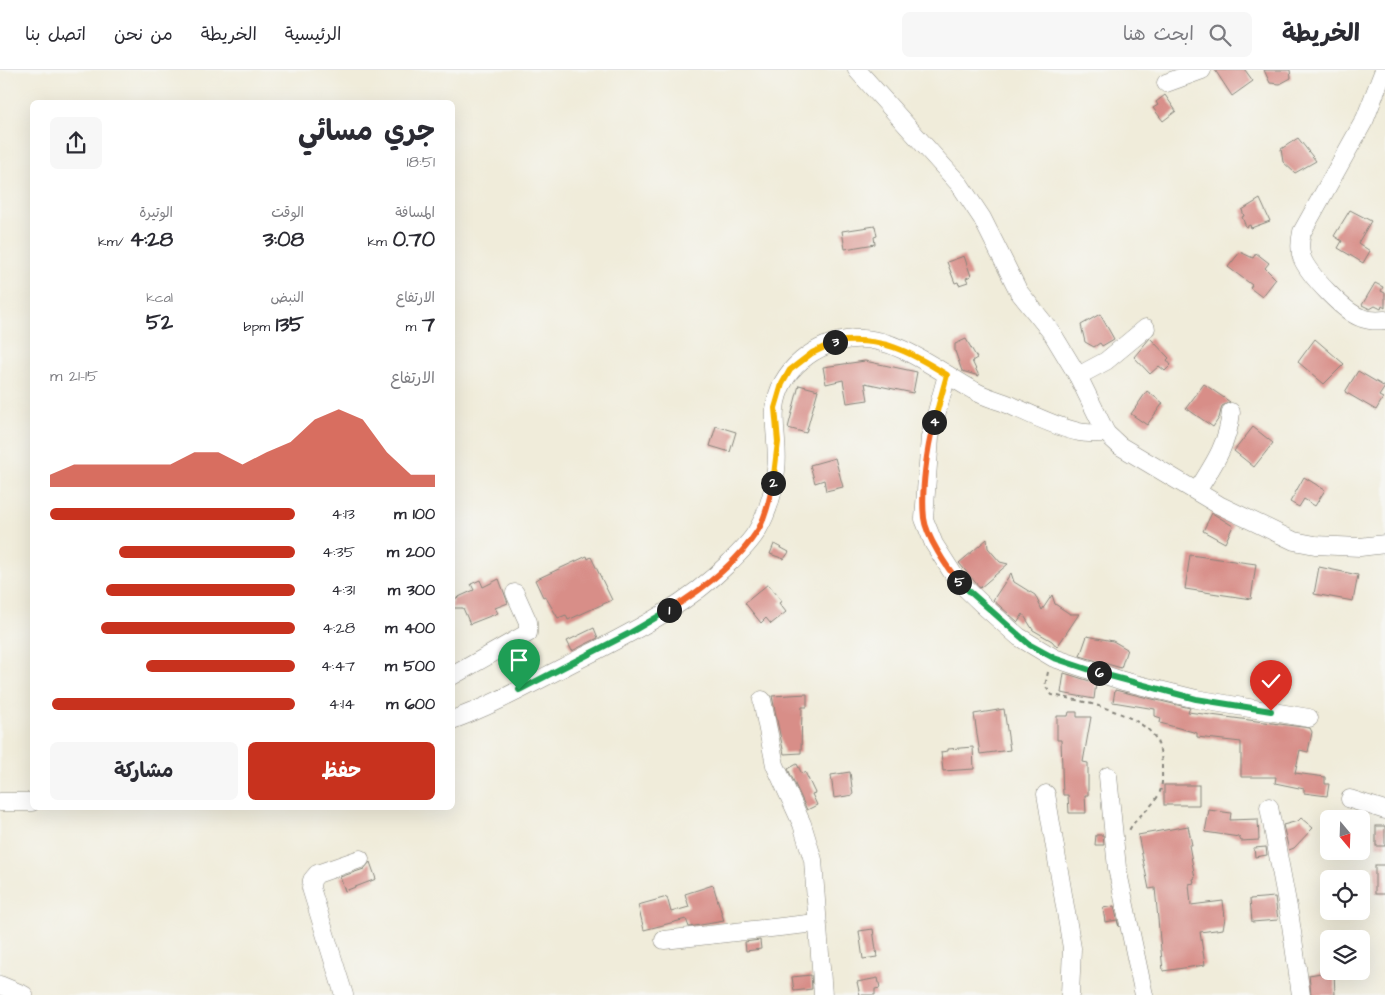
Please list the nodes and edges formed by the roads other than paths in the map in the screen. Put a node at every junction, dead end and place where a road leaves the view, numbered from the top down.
1 (857, 70) edge
2 (1202, 70) edge
3 (1384, 70) edge
4 (1166, 83) dead end
5 (1385, 320) edge
6 (1146, 328) dead end
7 (947, 375) junction
8 (1078, 376) junction
9 (1231, 412) dead end
10 (1106, 433) junction
11 (1197, 491) junction
12 (1385, 544) edge
13 (515, 593) dead end
14 (455, 674) edge
15 (762, 700) dead end
16 (1309, 718) dead end
17 (455, 719) edge
18 (1108, 776) dead end
19 (1046, 794) dead end
20 (1350, 799) dead end
21 (0, 802) edge
22 (30, 802) edge
23 (1269, 807) dead end
24 (1385, 810) edge
25 (360, 859) dead end
26 (816, 923) junction
27 (664, 940) dead end
28 (0, 985) edge
29 (24, 995) edge
30 (344, 995) edge
31 (823, 995) edge
32 (1070, 995) edge
33 (1144, 995) edge
34 (1301, 995) edge

1 - 8 street
2 - 4 street
3 - 5 street
6 - 8 street
7 - 10 street
7 - 16 street
7 - 17 street
8 - 10 street
9 - 11 street
10 - 11 street
11 - 12 street
13 - 14 street
15 - 26 street
18 - 33 street
19 - 32 street
20 - 24 street
21 - 22 street
23 - 34 street
25 - 30 street
26 - 27 street
26 - 31 street
28 - 29 street

